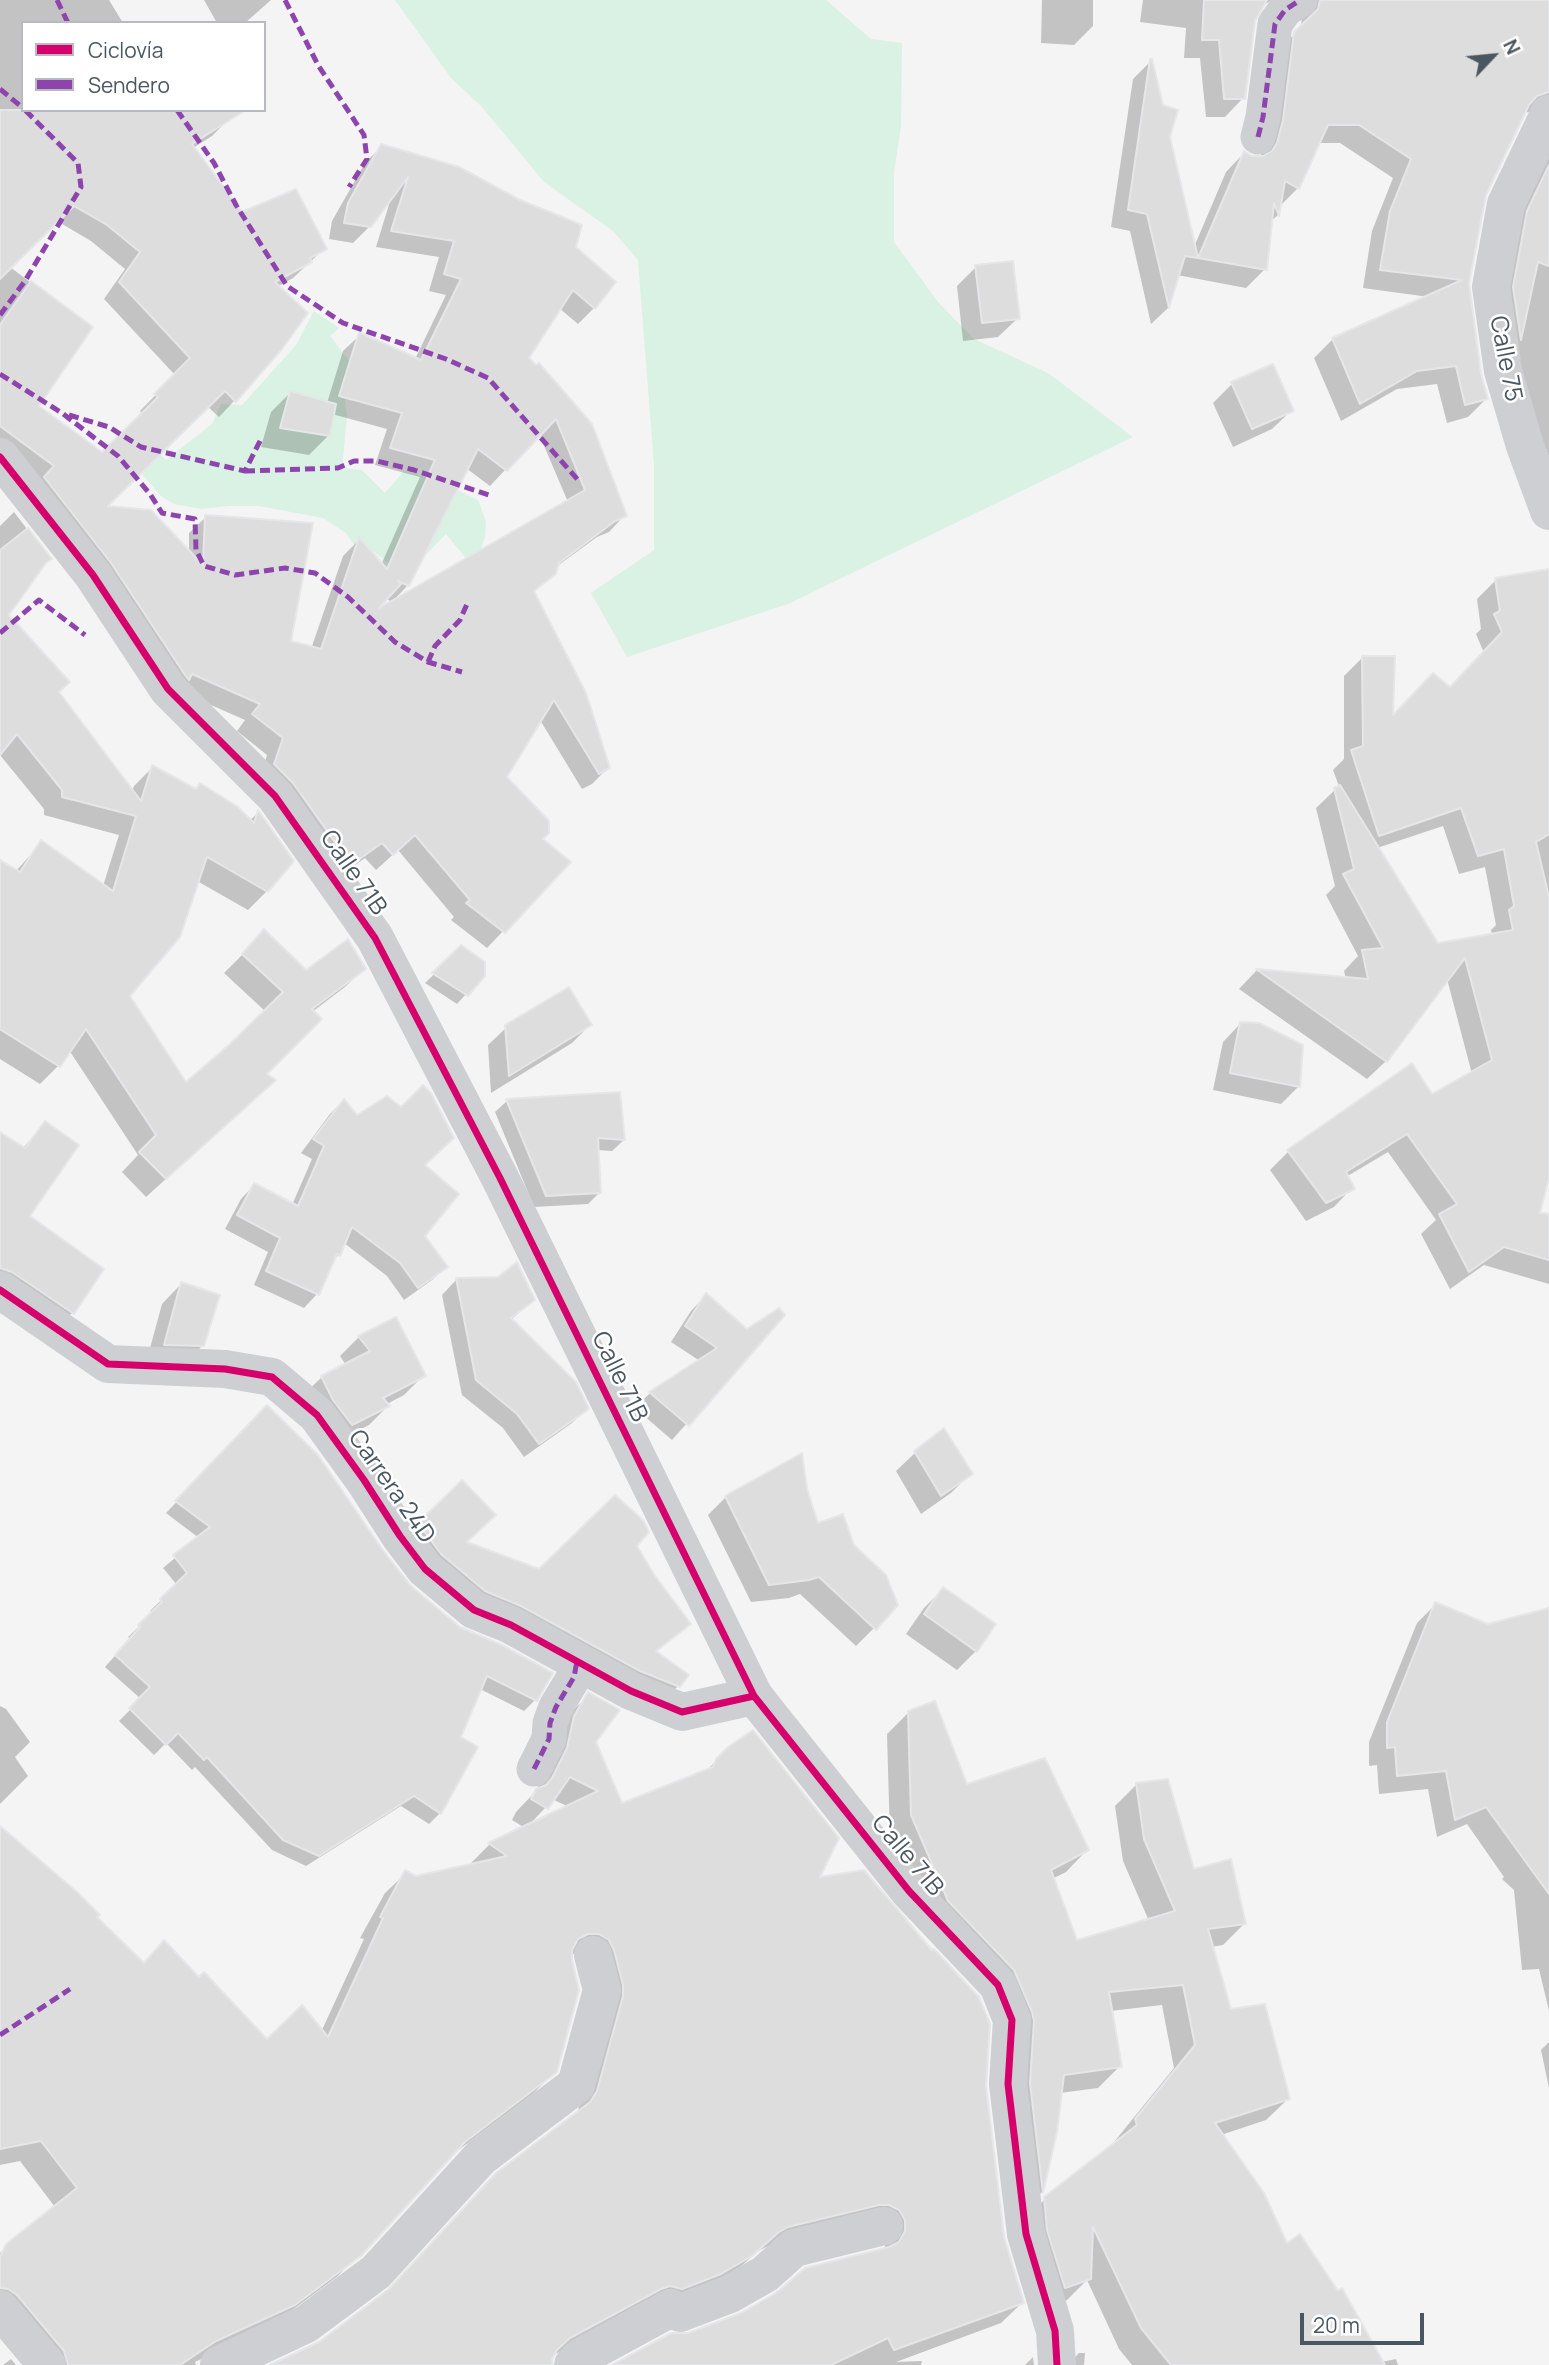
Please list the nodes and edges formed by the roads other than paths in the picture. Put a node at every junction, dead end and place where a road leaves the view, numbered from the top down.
1 (1300, 0) edge
2 (1549, 114) edge
3 (1258, 136) dead end
4 (0, 457) edge
5 (1549, 511) edge
6 (0, 1290) edge
7 (577, 1661) junction
8 (754, 1696) junction
9 (534, 1769) dead end
10 (593, 1955) dead end
11 (884, 2226) dead end
12 (0, 2309) edge
13 (47, 2365) edge
14 (219, 2365) edge
15 (573, 2365) edge
16 (1057, 2365) edge

1 - 3 street
2 - 5 street, Calle 75
4 - 8 street, Calle 71B
6 - 7 street, Carrera 24D
7 - 8 street, Carrera 24D
7 - 9 street
8 - 16 street, Calle 71B
10 - 14 street
11 - 15 street
12 - 13 street

